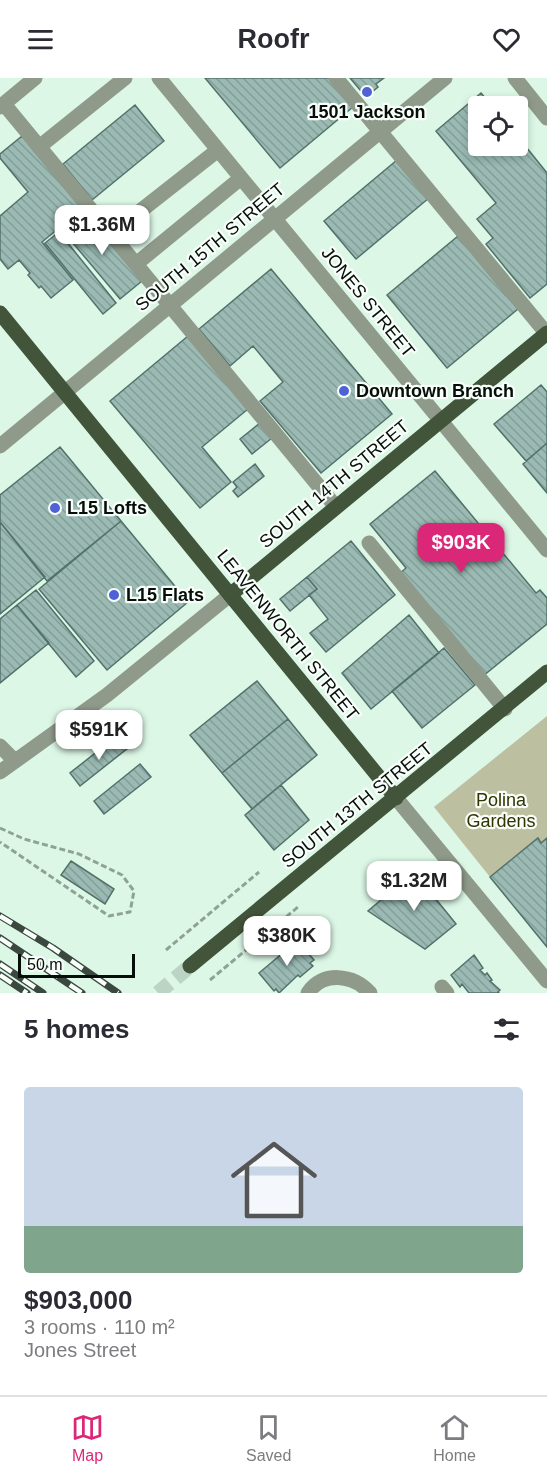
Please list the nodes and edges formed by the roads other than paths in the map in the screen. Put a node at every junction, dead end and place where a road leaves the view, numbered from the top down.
1 (35, 78) edge
2 (125, 78) edge
3 (159, 78) edge
4 (336, 78) edge
5 (445, 78) edge
6 (515, 78) edge
7 (2, 105) edge
8 (547, 117) edge
9 (380, 132) junction
10 (39, 147) junction
11 (218, 150) junction
12 (242, 178) junction
13 (275, 219) junction
14 (111, 234) junction
15 (136, 264) junction
16 (170, 306) junction
17 (0, 313) edge
18 (547, 334) edge
19 (64, 393) junction
20 (441, 421) junction
21 (0, 446) edge
22 (336, 507) junction
23 (369, 543) dead end
24 (547, 550) edge
25 (230, 596) junction
26 (547, 672) edge
27 (505, 709) junction
28 (0, 746) edge
29 (15, 761) junction
30 (0, 772) edge
31 (396, 798) junction
32 (190, 966) tunnel mouth
33 (547, 981) edge
34 (308, 993) edge
35 (370, 993) edge

1 - 7 street
2 - 10 street
3 - 11 street, JONES STREET
4 - 9 street
5 - 9 street, SOUTH 15TH STREET
6 - 8 street
7 - 10 street
9 - 13 street, SOUTH 15TH STREET
9 - 18 street
10 - 14 street
11 - 12 street, JONES STREET
11 - 14 street
12 - 13 street, JONES STREET
12 - 15 street
13 - 16 street, SOUTH 15TH STREET
13 - 20 street, JONES STREET
14 - 15 street
15 - 16 street
16 - 19 street, SOUTH 15TH STREET
16 - 22 street
17 - 19 main road, LEAVENWORTH STREET
18 - 20 main road, SOUTH 14TH STREET
19 - 21 street, SOUTH 15TH STREET
19 - 25 main road, LEAVENWORTH STREET
20 - 22 main road, SOUTH 14TH STREET
20 - 24 street, JONES STREET
22 - 25 main road, SOUTH 14TH STREET
23 - 27 street
25 - 29 street, SOUTH 14TH STREET
25 - 31 main road, LEAVENWORTH STREET
26 - 27 main road, SOUTH 13TH STREET
27 - 31 main road, SOUTH 13TH STREET
28 - 29 street
29 - 30 street, SOUTH 14TH STREET
31 - 32 main road, SOUTH 13TH STREET
31 - 33 street, LEAVENWORTH STREET
34 - 35 street

